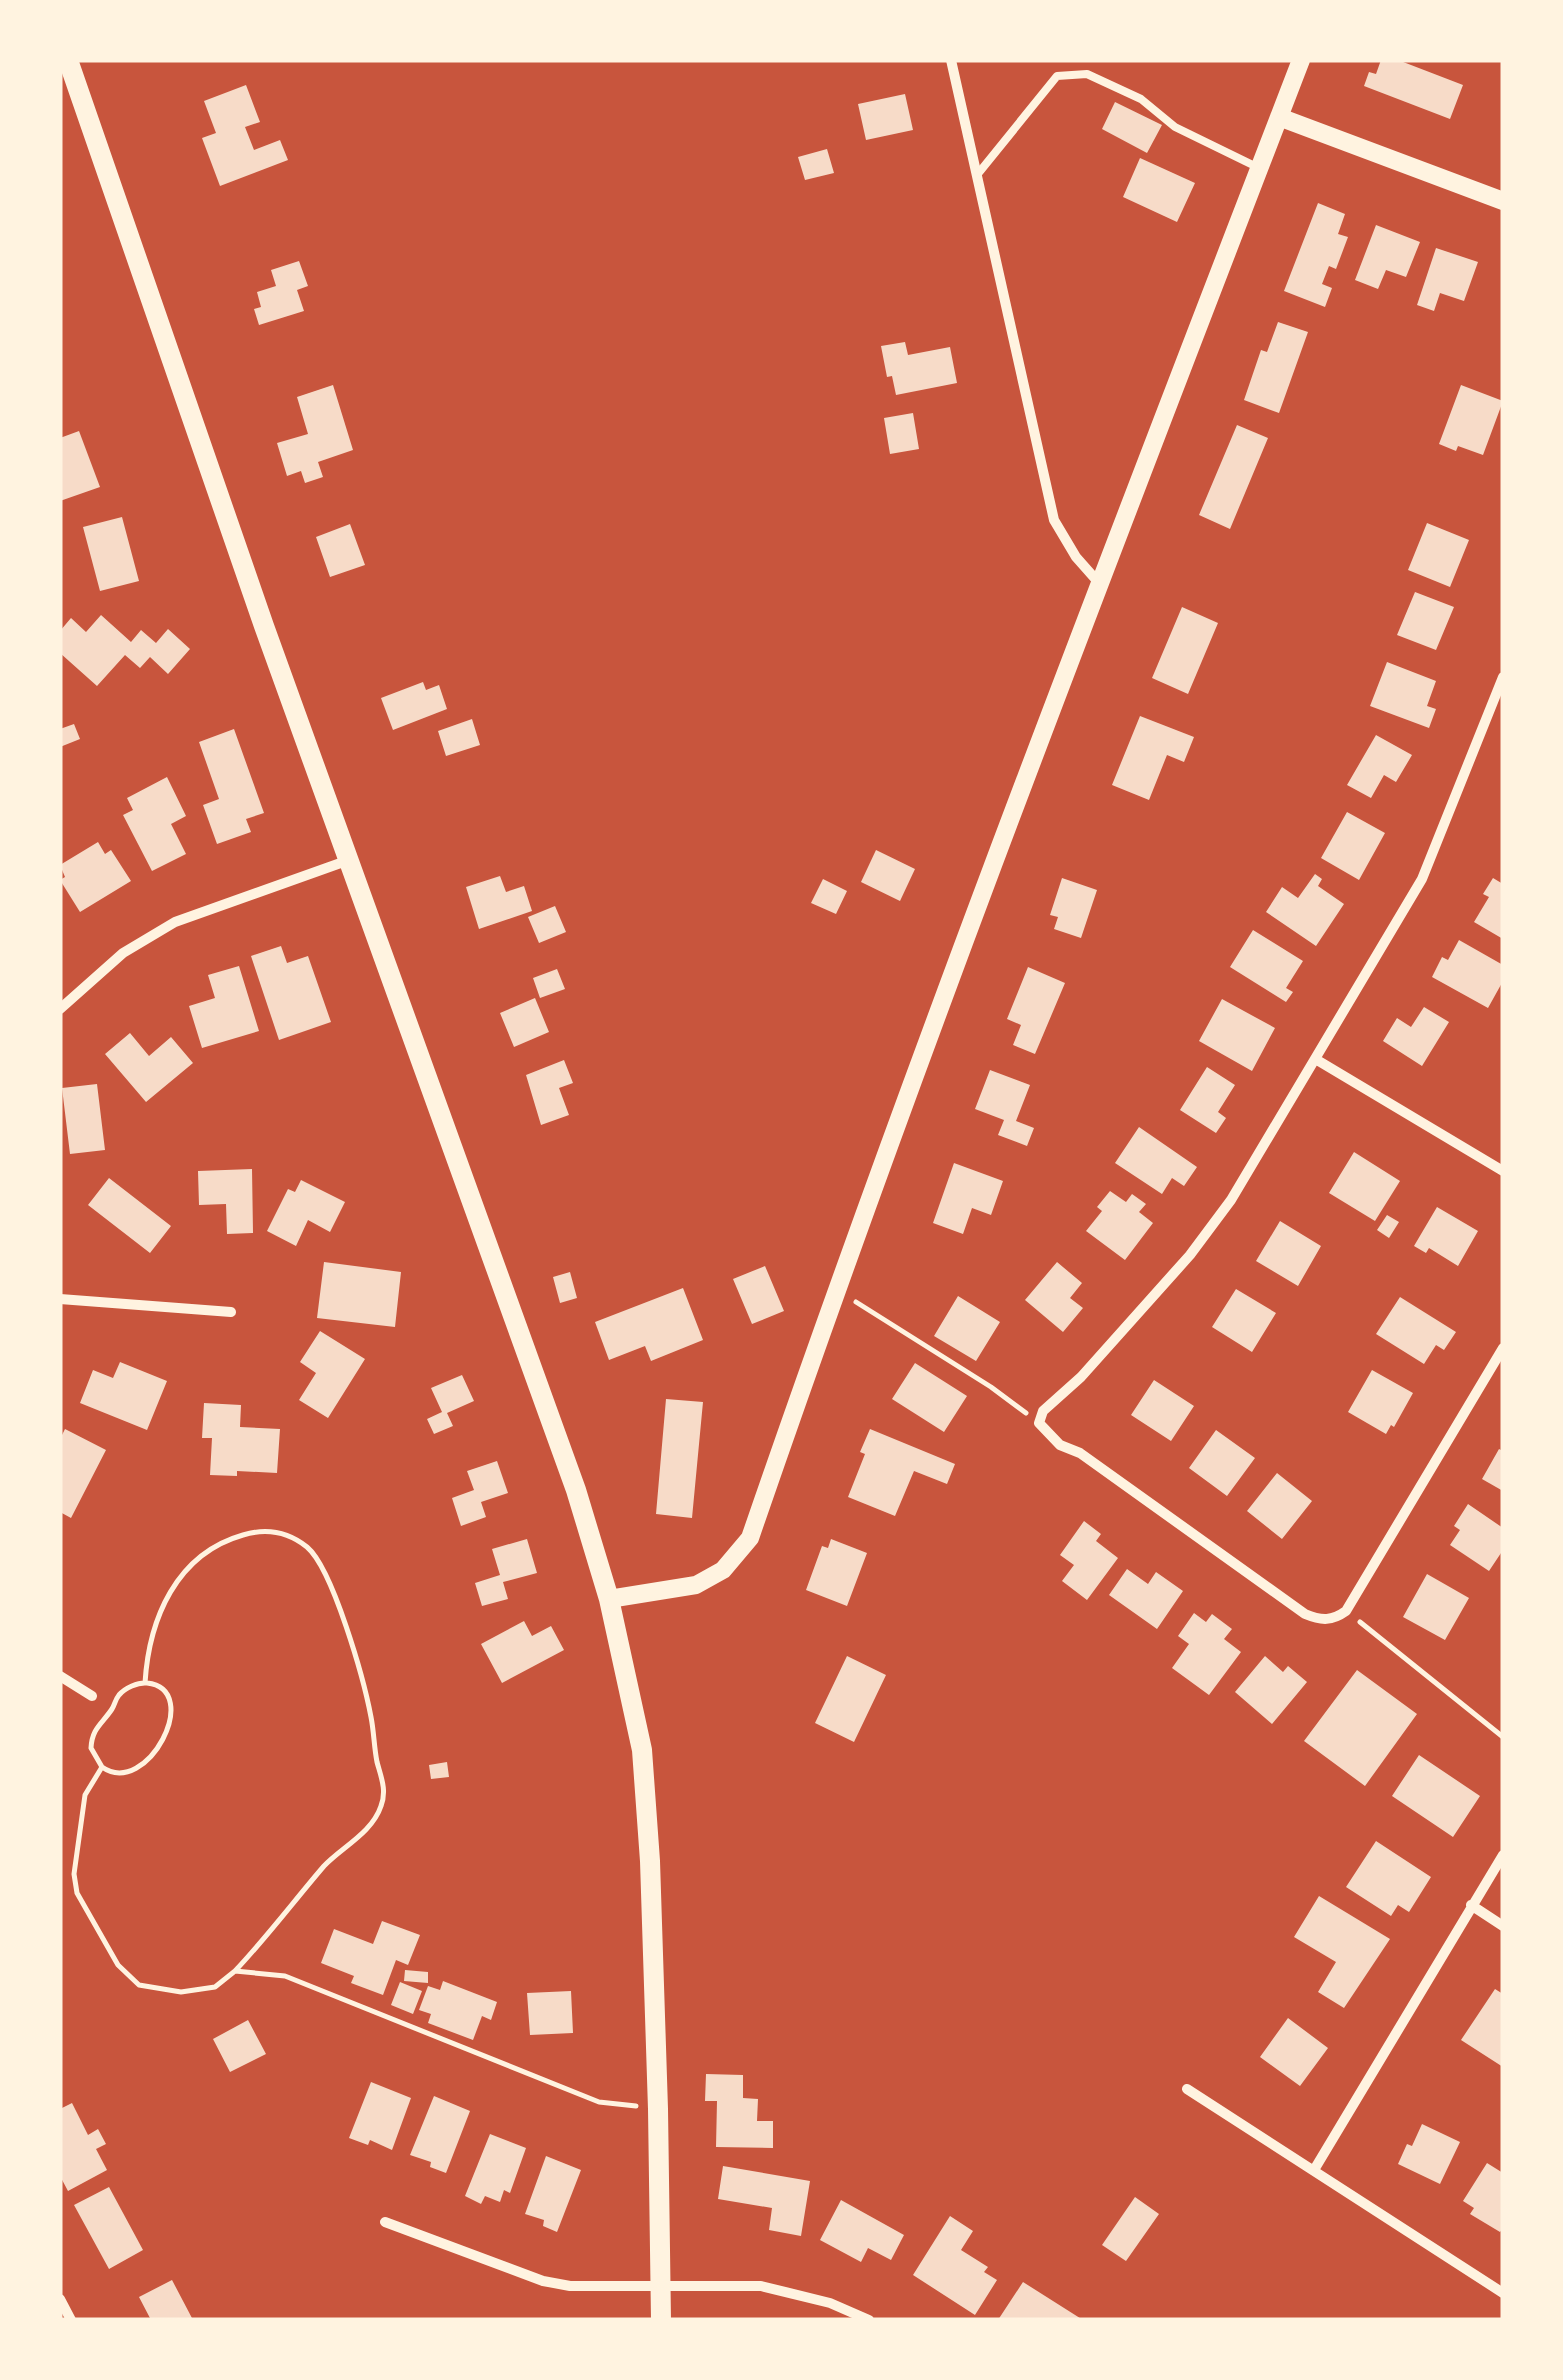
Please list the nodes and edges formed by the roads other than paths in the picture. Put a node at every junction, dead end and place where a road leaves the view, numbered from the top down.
1 (68, 60) edge
2 (951, 60) edge
3 (1301, 60) edge
4 (1279, 117) junction
5 (1259, 168) junction
6 (976, 175) junction
7 (1503, 201) edge
8 (1099, 582) junction
9 (1503, 677) edge
10 (349, 860) junction
11 (60, 1008) edge
12 (1317, 1060) junction
13 (1503, 1171) edge
14 (60, 1300) edge
15 (231, 1312) dead end
16 (1503, 1348) edge
17 (609, 1599) junction
18 (60, 1676) edge
19 (92, 1696) dead end
20 (1503, 1855) edge
21 (1472, 1905) junction
22 (1503, 1926) edge
23 (1187, 2090) dead end
24 (1314, 2170) junction
25 (385, 2222) dead end
26 (659, 2284) junction
27 (1503, 2294) edge
28 (60, 2299) edge
29 (71, 2320) edge
30 (660, 2320) edge
31 (869, 2320) edge

1 - 10 main road
2 - 6 street
3 - 4 street
4 - 5 street
4 - 7 street
5 - 6 lane
5 - 8 street
6 - 8 street
8 - 17 street
9 - 12 street
10 - 11 street
10 - 17 main road
12 - 13 street
12 - 16 street
14 - 15 street
17 - 26 main road
18 - 19 street
20 - 21 street
21 - 22 street
21 - 24 street
23 - 24 street
24 - 27 street
25 - 26 street
26 - 30 main road
26 - 31 street
28 - 29 street

